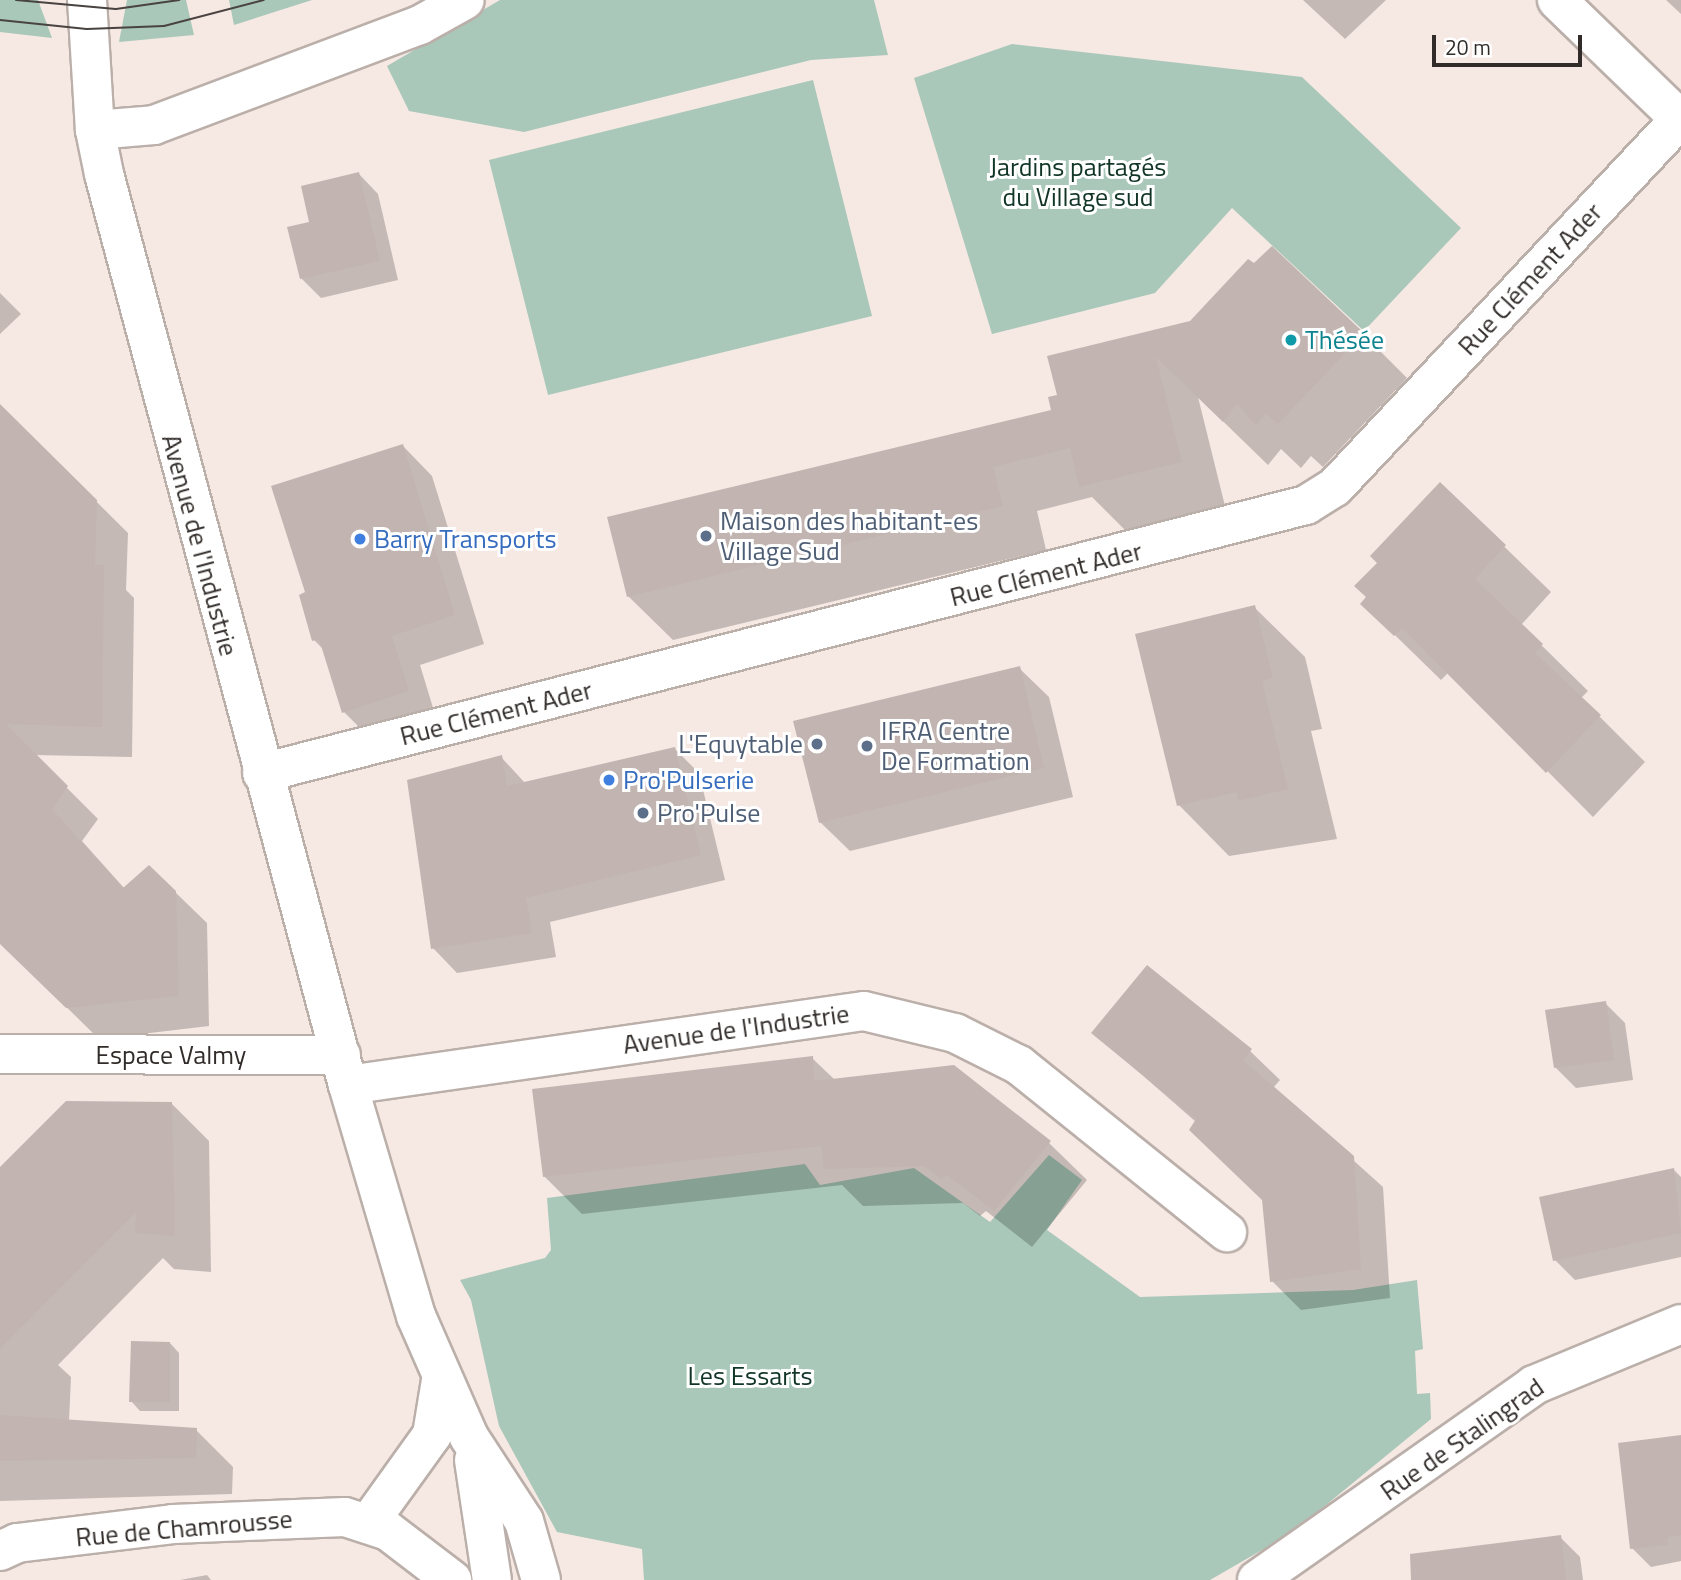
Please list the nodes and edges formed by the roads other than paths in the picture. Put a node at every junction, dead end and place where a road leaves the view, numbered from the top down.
1 (87, 0) edge
2 (466, 0) edge
3 (1557, 0) edge
4 (1681, 119) edge
5 (95, 130) junction
6 (262, 773) junction
7 (0, 1054) edge
8 (344, 1070) junction
9 (1227, 1232) dead end
10 (1681, 1324) edge
11 (441, 1380) junction
12 (469, 1437) junction
13 (369, 1524) junction
14 (0, 1551) edge
15 (452, 1580) edge
16 (492, 1580) edge
17 (541, 1580) edge
18 (1257, 1580) edge

1 - 5 street, Avenue de l'Industrie
2 - 5 street
3 - 4 street
4 - 6 street, Rue Clément Ader
5 - 6 street, Avenue de l'Industrie
6 - 8 street, Avenue de l'Industrie
7 - 8 street, Espace Valmy
8 - 9 street, Avenue de l'Industrie
8 - 11 street, Avenue de l'Industrie
10 - 18 street, Rue de Stalingrad
11 - 12 street, Avenue de l'Industrie
11 - 13 street
12 - 16 street, Avenue de l'Industrie
12 - 17 street, Avenue de l'Industrie
13 - 14 street, Rue de Chamrousse
13 - 15 street, Rue de Chamrousse

